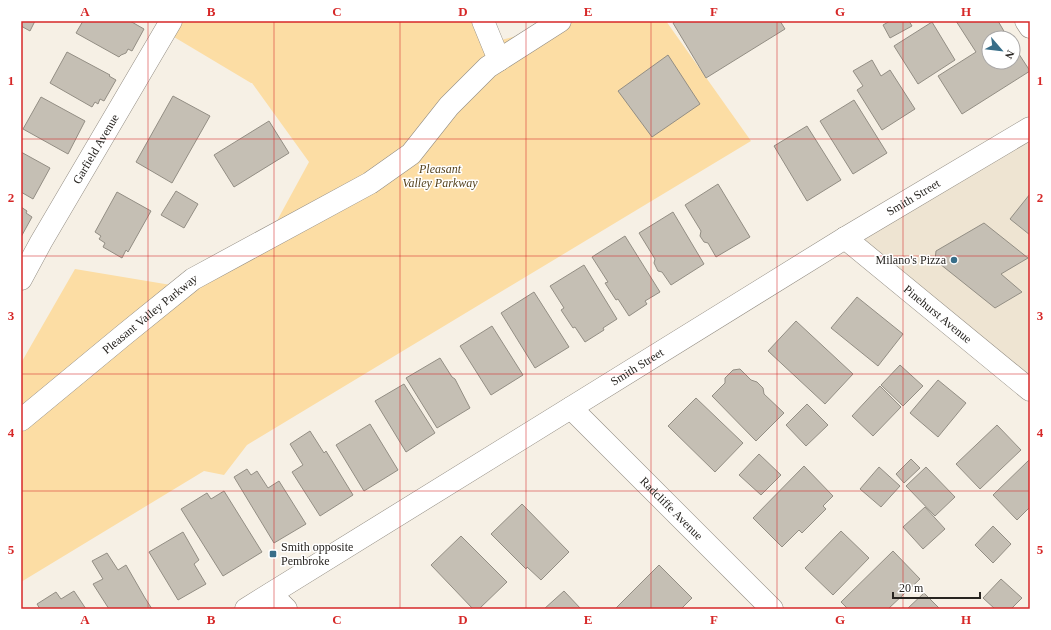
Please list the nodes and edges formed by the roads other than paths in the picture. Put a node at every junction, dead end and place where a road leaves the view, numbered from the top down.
1 (172, 21) edge
2 (482, 21) edge
3 (560, 21) edge
4 (1026, 21) edge
5 (1030, 27) edge
6 (499, 60) junction
7 (1030, 128) edge
8 (845, 238) junction
9 (21, 279) edge
10 (1030, 390) edge
11 (571, 408) junction
12 (21, 420) edge
13 (271, 594) junction
14 (246, 609) edge
15 (286, 609) edge
16 (772, 609) edge

1 - 9 street, Garfield Avenue
2 - 6 street
3 - 6 street, Pleasant Valley Parkway
4 - 5 street
6 - 12 street, Pleasant Valley Parkway
7 - 8 street, Smith Street
8 - 10 street, Pinehurst Avenue
8 - 11 street, Smith Street
11 - 13 street, Smith Street
11 - 16 street, Radcliffe Avenue
13 - 14 street, Smith Street
13 - 15 street

